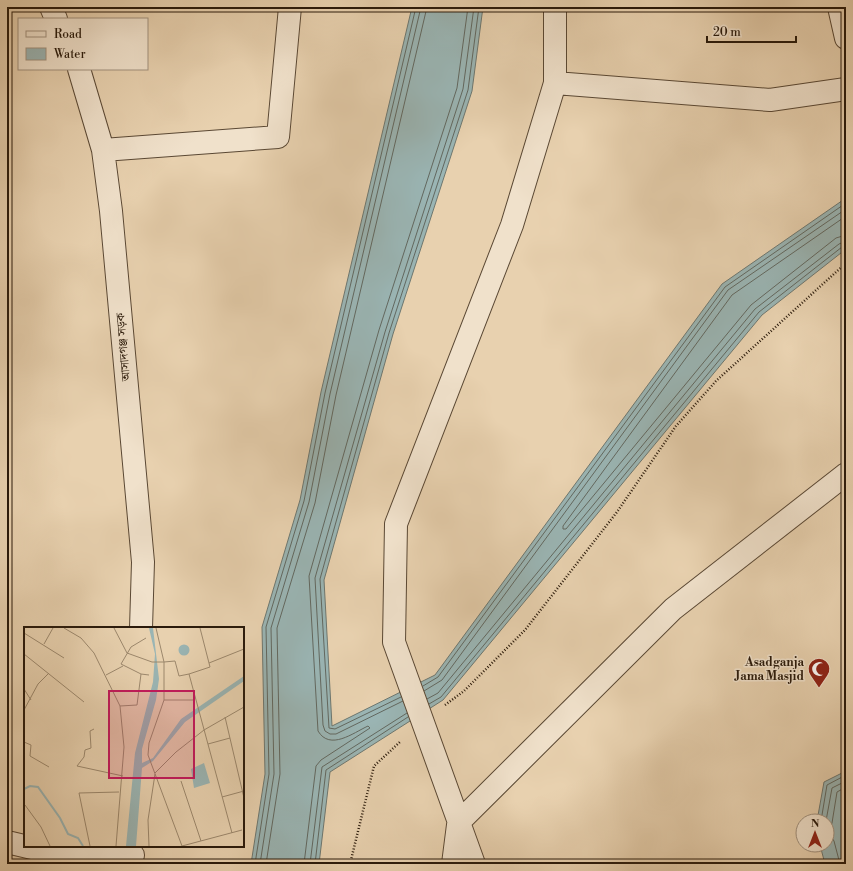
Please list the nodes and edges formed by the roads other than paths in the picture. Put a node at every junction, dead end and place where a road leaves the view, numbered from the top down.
1 (51, 7) edge
2 (290, 7) edge
3 (555, 7) edge
4 (839, 7) edge
5 (56, 18) edge
6 (846, 38) edge
7 (79, 70) edge
8 (555, 83) junction
9 (846, 89) edge
10 (102, 150) junction
11 (846, 474) edge
12 (140, 627) edge
13 (459, 822) junction
14 (7, 842) edge
15 (24, 846) edge
16 (28, 847) edge
17 (132, 855) edge
18 (453, 864) edge
19 (474, 864) edge

1 - 5 street
2 - 10 street
3 - 8 street
4 - 6 street
7 - 10 street, আসাদগঞ্জ সড়ক
8 - 9 street
8 - 13 street
10 - 12 street, আসাদগঞ্জ সড়ক
11 - 13 street
13 - 18 street
13 - 19 street
14 - 15 street
16 - 17 street

